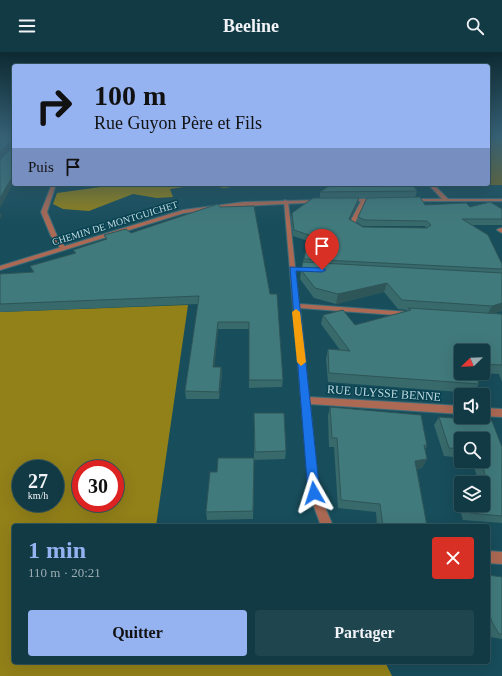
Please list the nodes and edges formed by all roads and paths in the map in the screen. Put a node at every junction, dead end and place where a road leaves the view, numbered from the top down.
1 (53, 186) edge
2 (432, 186) edge
3 (329, 200) edge
4 (343, 200) edge
5 (364, 200) junction
6 (386, 200) edge
7 (407, 200) edge
8 (446, 200) junction
9 (502, 200) edge
10 (286, 201) junction
11 (362, 229) edge
12 (64, 248) junction
13 (0, 268) edge
14 (296, 306) junction
15 (415, 314) edge
16 (305, 400) junction
17 (454, 410) edge
18 (490, 412) edge
19 (502, 413) edge
20 (326, 524) edge
21 (490, 556) edge
22 (502, 558) edge

1 - 12 street
2 - 8 street
3 - 10 street, CHEMIN DE MONTGUICHET
4 - 5 street
5 - 6 street
5 - 11 street
7 - 8 street
8 - 9 street
10 - 12 street, CHEMIN DE MONTGUICHET
10 - 14 street
12 - 13 street, CHEMIN DE MONTGUICHET
14 - 15 street
14 - 16 street
16 - 17 street, RUE ULYSSE BENNE
16 - 20 street
18 - 19 street
21 - 22 street

